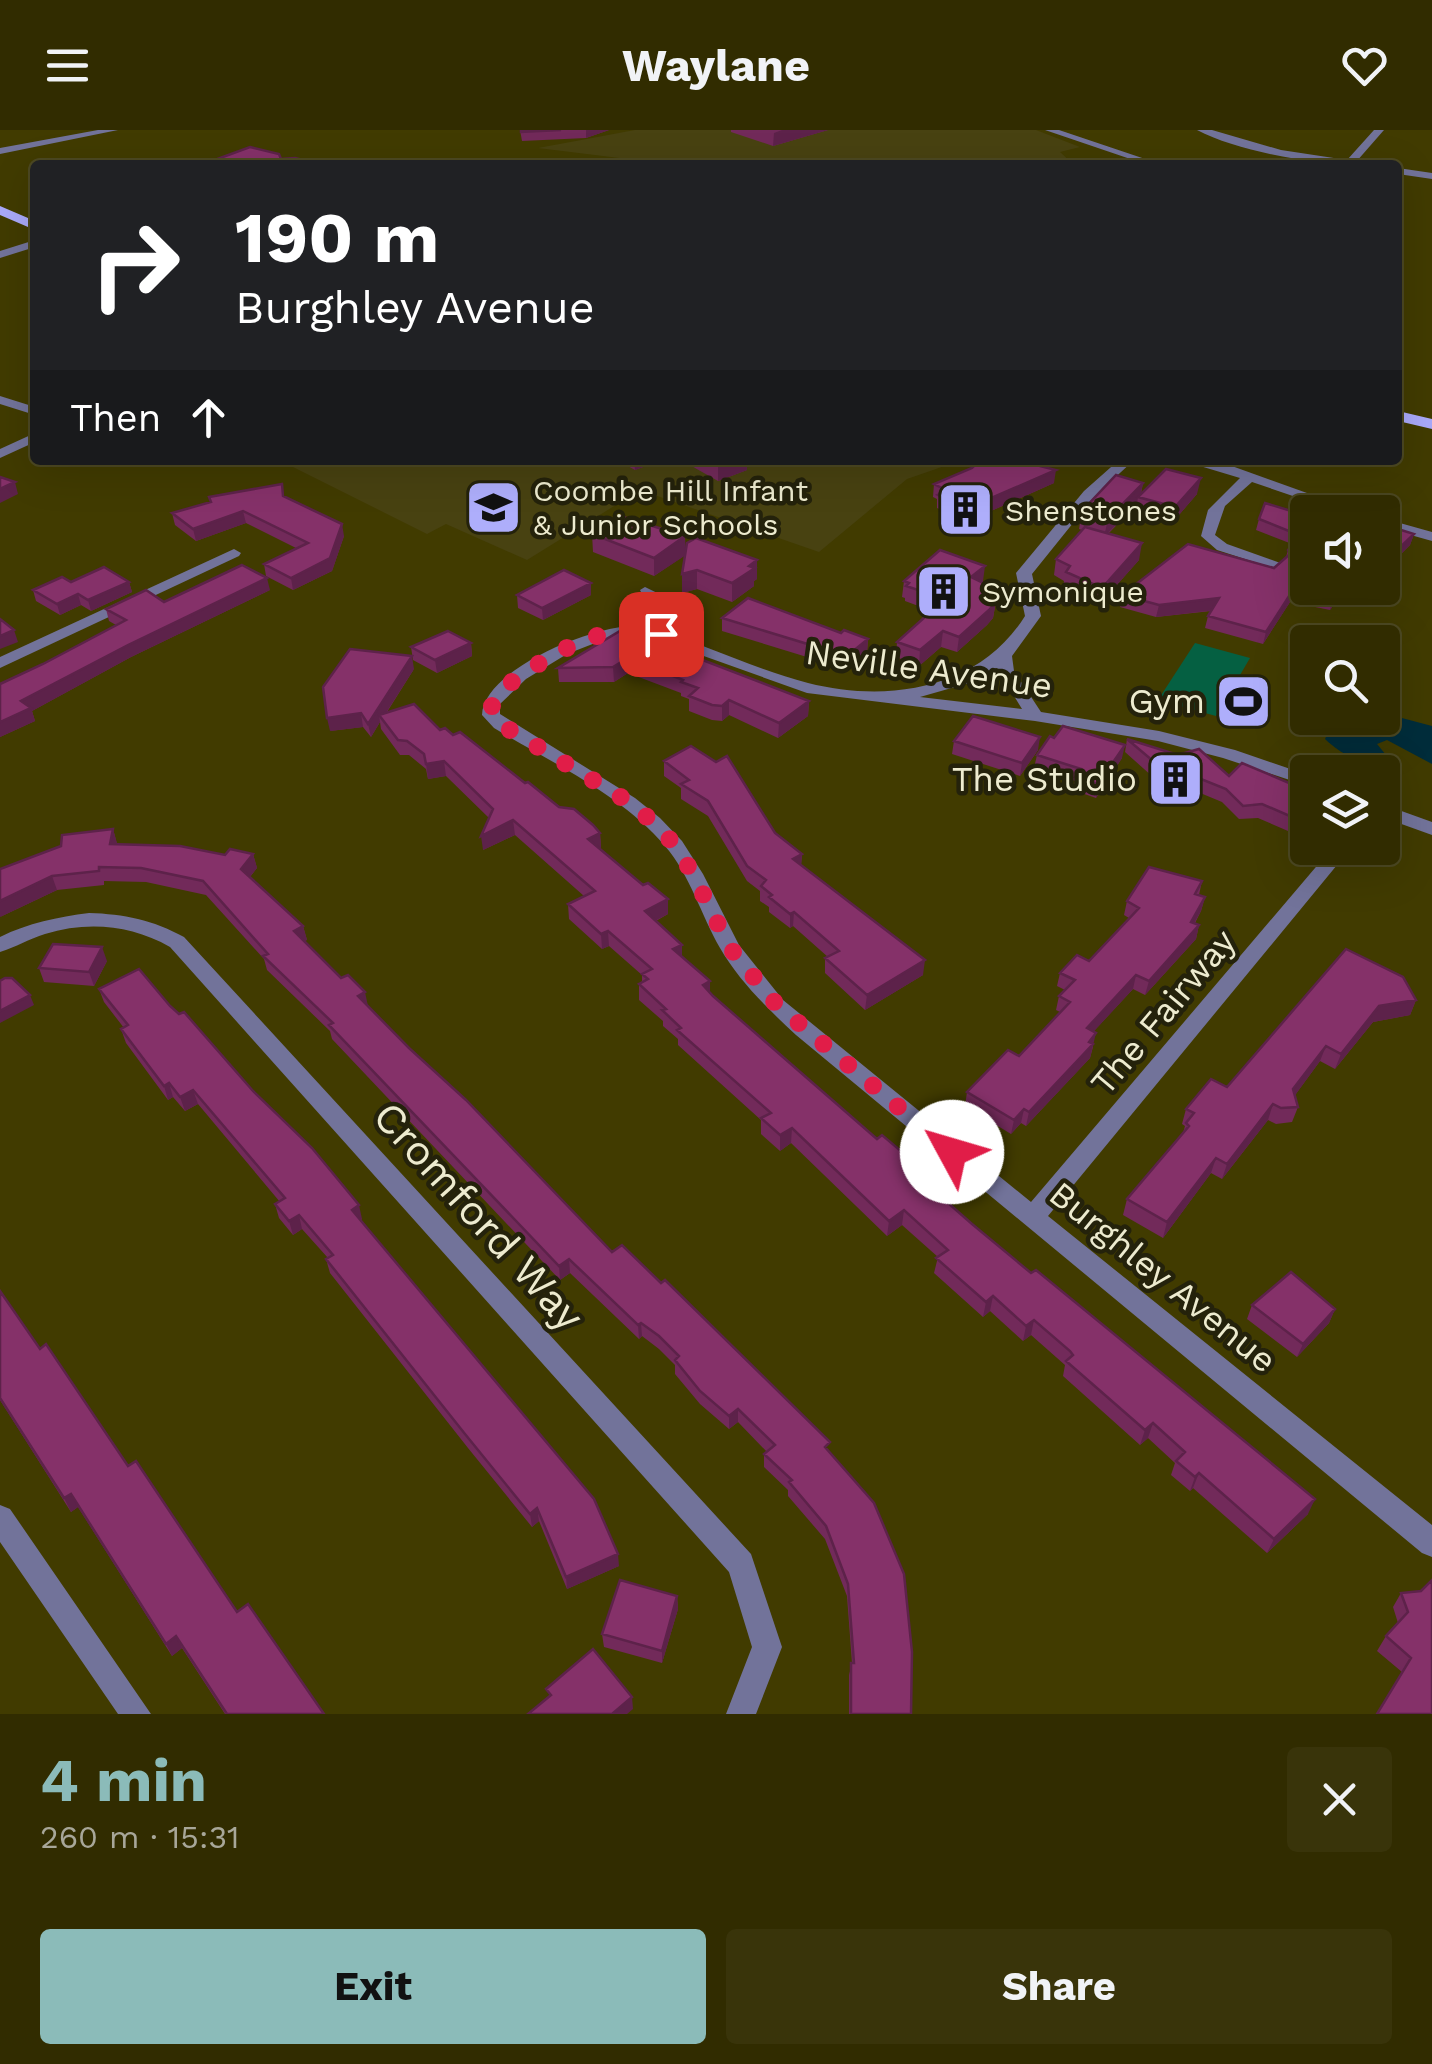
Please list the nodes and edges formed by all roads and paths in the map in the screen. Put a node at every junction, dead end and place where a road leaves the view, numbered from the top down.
1 (113, 130) edge
2 (1050, 130) edge
3 (1202, 130) edge
4 (1379, 130) edge
5 (0, 151) edge
6 (1143, 160) edge
7 (1326, 160) edge
8 (1355, 160) edge
9 (1402, 172) edge
10 (1432, 176) edge
11 (0, 210) edge
12 (30, 224) edge
13 (30, 246) edge
14 (0, 255) edge
15 (0, 400) edge
16 (30, 409) edge
17 (1402, 417) edge
18 (1432, 424) edge
19 (30, 439) edge
20 (0, 454) edge
21 (1121, 465) edge
22 (1210, 465) edge
23 (1218, 465) edge
24 (1224, 468) junction
25 (1247, 479) junction
26 (1298, 495) edge
27 (1400, 528) edge
28 (1432, 538) edge
29 (234, 553) dead end
30 (1275, 564) edge
31 (645, 590) dead end
32 (686, 644) junction
33 (1004, 658) junction
34 (552, 659) joint
35 (0, 663) edge
36 (872, 698) junction
37 (1035, 716) junction
38 (1290, 775) edge
39 (1400, 817) edge
40 (1432, 830) edge
41 (1328, 865) edge
42 (0, 945) edge
43 (1032, 1218) junction
44 (0, 1518) edge
45 (1432, 1543) edge
46 (136, 1714) edge
47 (741, 1714) edge

1 - 5 street
2 - 6 street
3 - 7 street
4 - 8 street
9 - 10 street
11 - 12 main road
13 - 14 street
15 - 16 street
17 - 18 main road
19 - 20 street
21 - 33 street
22 - 24 street
23 - 24 street
24 - 25 street
25 - 26 street
25 - 30 street
27 - 28 street
29 - 35 street
31 - 32 lane
32 - 34 street, Neville Avenue
32 - 36 street, Neville Avenue
33 - 36 street
33 - 37 street
34 - 43 street, Burghley Avenue
36 - 37 street, Neville Avenue
37 - 38 street, Neville Avenue
39 - 40 street
41 - 43 street, The Fairway
42 - 47 street, Cromford Way
43 - 45 street, Burghley Avenue
44 - 46 street

